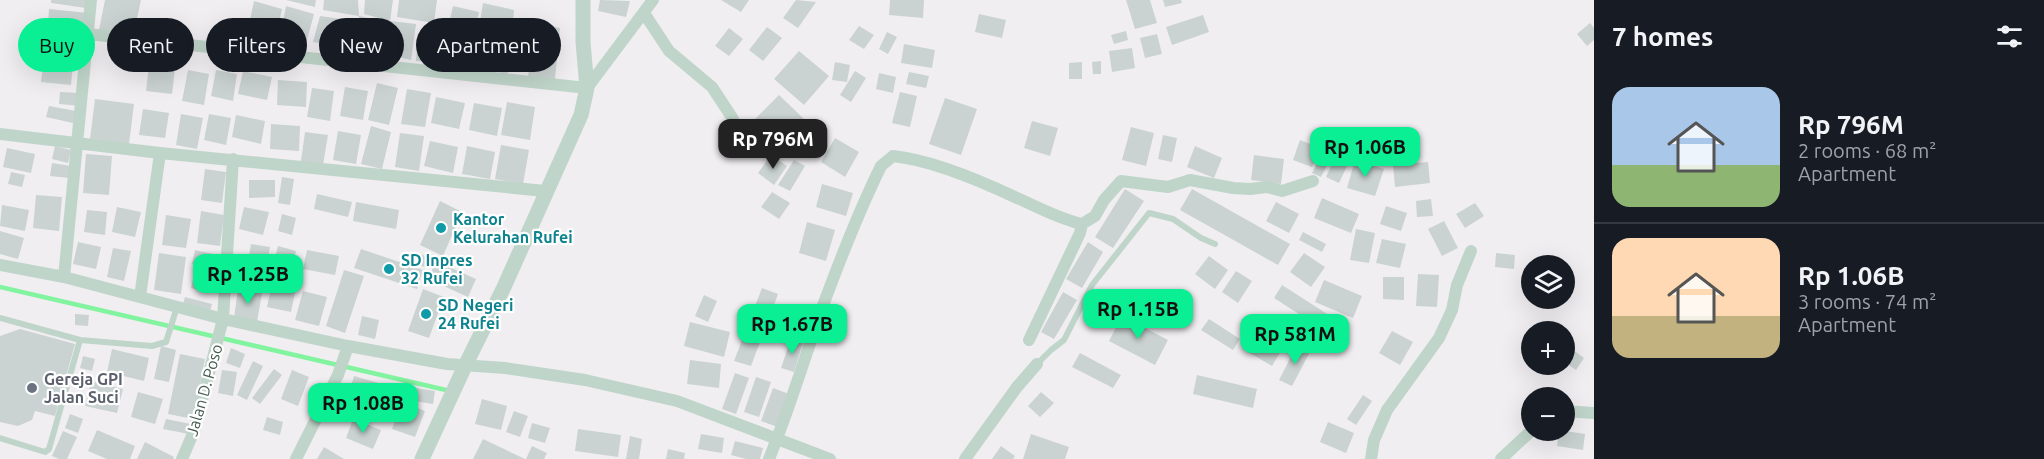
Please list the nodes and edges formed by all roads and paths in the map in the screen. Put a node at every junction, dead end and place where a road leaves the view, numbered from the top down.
1 (91, 0) edge
2 (583, 0) edge
3 (653, 0) edge
4 (644, 13) junction
5 (89, 18) edge
6 (95, 35) edge
7 (84, 72) edge
8 (587, 88) junction
9 (0, 134) edge
10 (78, 142) junction
11 (754, 150) dead end
12 (160, 153) junction
13 (233, 159) junction
14 (1313, 181) dead end
15 (545, 191) junction
16 (1082, 224) junction
17 (1215, 244) dead end
18 (1471, 251) dead end
19 (0, 265) edge
20 (64, 277) junction
21 (140, 297) junction
22 (177, 307) junction
23 (0, 318) edge
24 (221, 325) junction
25 (81, 340) junction
26 (1029, 340) dead end
27 (346, 351) junction
28 (1037, 364) joint
29 (465, 366) junction
30 (1575, 412) edge
31 (1594, 413) edge
32 (0, 438) edge
33 (778, 439) junction
34 (1521, 440) edge
35 (182, 459) edge
36 (296, 459) edge
37 (422, 459) edge
38 (769, 459) edge
39 (830, 459) edge
40 (965, 459) edge
41 (1371, 459) edge
42 (1501, 459) edge

1 - 5 street
2 - 8 street
3 - 4 street
4 - 8 street
4 - 11 street
6 - 8 street
7 - 10 street
8 - 15 street
9 - 10 street
10 - 12 street
10 - 20 street
12 - 13 street
12 - 21 street
13 - 15 street
13 - 24 street, Jalan D. Poso
14 - 16 street
15 - 29 street
16 - 26 street
16 - 33 street
17 - 28 lane
18 - 41 street
19 - 20 street
20 - 21 street
21 - 22 street
22 - 24 street
22 - 25 lane
23 - 25 lane
24 - 27 street
24 - 35 street, Jalan D. Poso
25 - 32 lane
27 - 29 street
27 - 36 street
28 - 40 street
29 - 33 street
29 - 37 street
30 - 31 street
33 - 38 street
33 - 39 street
34 - 42 street

